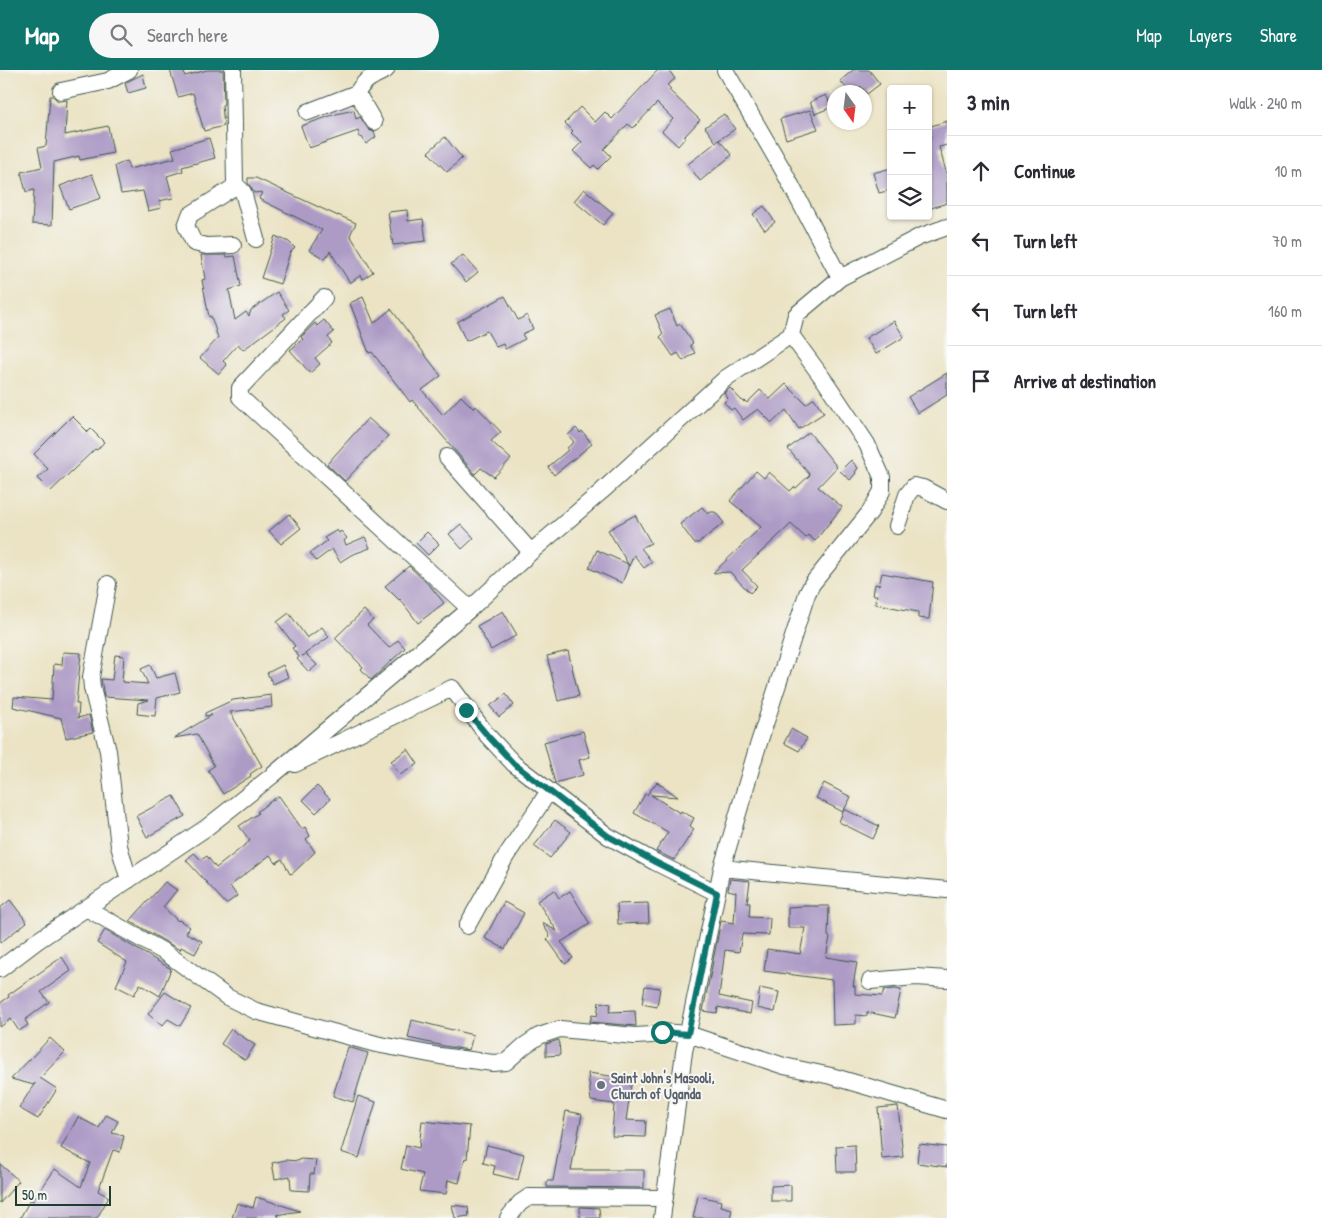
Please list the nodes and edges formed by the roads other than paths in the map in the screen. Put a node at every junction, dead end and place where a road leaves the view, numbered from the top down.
1 (128, 70) edge
2 (233, 70) edge
3 (386, 70) edge
4 (725, 70) edge
5 (61, 91) dead end
6 (357, 93) junction
7 (308, 112) dead end
8 (374, 122) dead end
9 (235, 184) junction
10 (947, 227) edge
11 (256, 239) dead end
12 (233, 245) dead end
13 (840, 278) junction
14 (324, 298) dead end
15 (791, 336) junction
16 (447, 457) dead end
17 (947, 501) edge
18 (897, 526) dead end
19 (530, 552) junction
20 (108, 584) dead end
21 (470, 609) junction
22 (272, 775) junction
23 (549, 791) junction
24 (722, 868) junction
25 (129, 880) junction
26 (947, 890) edge
27 (717, 893) junction
28 (86, 908) junction
29 (467, 926) dead end
30 (0, 969) edge
31 (947, 979) edge
32 (870, 981) dead end
33 (688, 1034) junction
34 (947, 1110) edge
35 (665, 1198) junction
36 (508, 1218) edge
37 (662, 1218) edge

1 - 5 street
2 - 9 street
3 - 6 street
4 - 13 street
6 - 7 street
6 - 8 street
9 - 11 street
9 - 12 street
10 - 13 street
13 - 15 street
14 - 21 street
15 - 19 street
15 - 24 street
16 - 19 street
17 - 18 street
19 - 21 street
20 - 25 street
21 - 22 street
22 - 23 street
22 - 25 street
23 - 27 street
23 - 29 street
24 - 26 street
24 - 27 street
25 - 28 street
27 - 33 street
28 - 30 street
28 - 33 street
31 - 32 street
33 - 34 street
33 - 35 street
35 - 36 street
35 - 37 street

